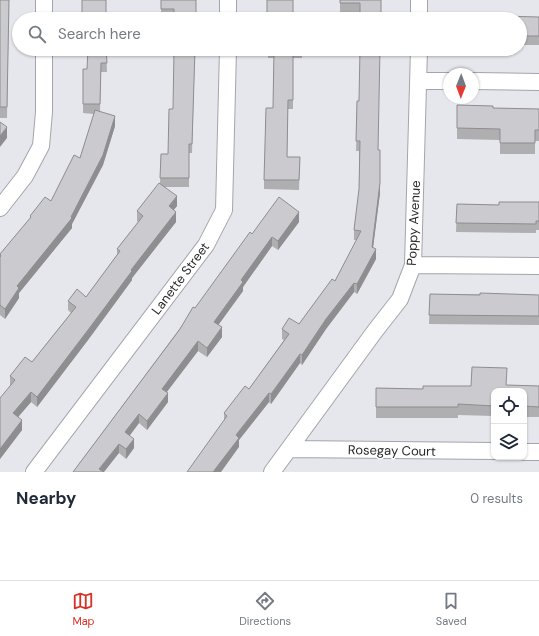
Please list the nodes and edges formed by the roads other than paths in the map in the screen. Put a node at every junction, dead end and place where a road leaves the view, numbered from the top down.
1 (44, 0) edge
2 (228, 0) edge
3 (419, 0) edge
4 (44, 12) edge
5 (228, 12) edge
6 (419, 12) edge
7 (44, 56) edge
8 (228, 56) edge
9 (419, 56) edge
10 (419, 81) junction
11 (443, 81) edge
12 (479, 81) edge
13 (539, 82) edge
14 (0, 208) edge
15 (413, 265) junction
16 (539, 266) edge
17 (290, 449) junction
18 (491, 451) edge
19 (527, 452) edge
20 (539, 452) edge
21 (34, 472) edge
22 (272, 472) edge

1 - 4 street
2 - 5 street
3 - 6 street
7 - 14 street
8 - 21 street, Lanette Street
9 - 10 street, Poppy Avenue
10 - 11 street
10 - 15 street, Poppy Avenue
12 - 13 street
15 - 16 street
15 - 17 street, Poppy Avenue
17 - 18 street, Rosegay Court
17 - 22 street, Poppy Avenue
19 - 20 street

